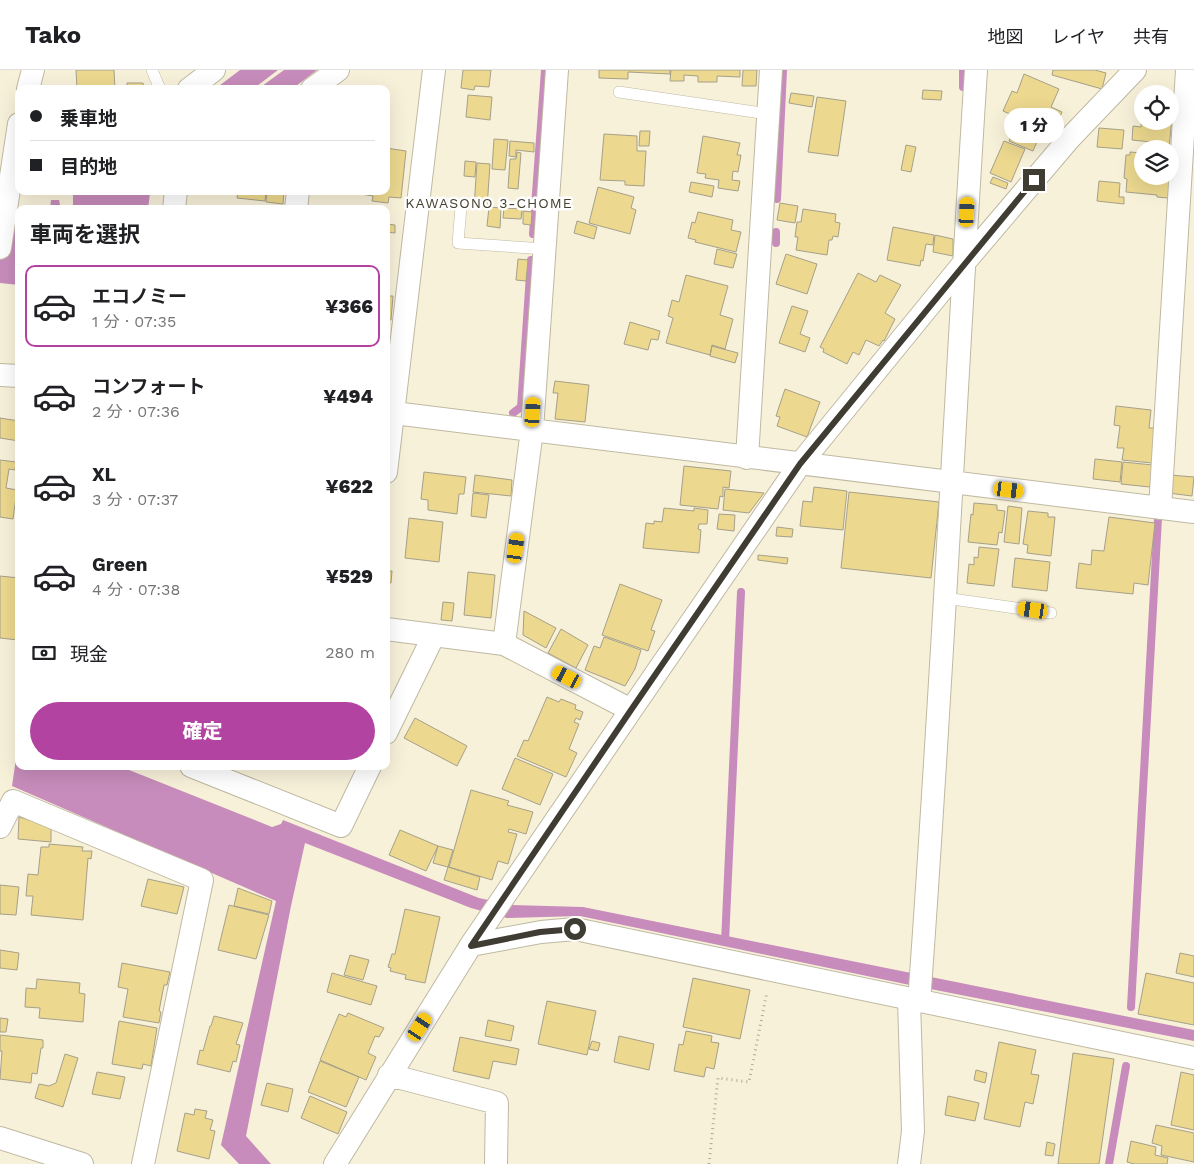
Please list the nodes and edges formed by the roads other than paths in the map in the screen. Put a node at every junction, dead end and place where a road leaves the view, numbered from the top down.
1 (33, 70) edge
2 (152, 70) edge
3 (214, 70) edge
4 (338, 70) edge
5 (434, 70) edge
6 (558, 70) edge
7 (771, 70) edge
8 (976, 70) edge
9 (1135, 70) edge
10 (1187, 70) edge
11 (29, 85) edge
12 (158, 85) edge
13 (194, 85) edge
14 (317, 85) edge
15 (619, 92) dead end
16 (768, 114) junction
17 (15, 150) edge
18 (461, 207) dead end
19 (0, 248) edge
20 (545, 249) junction
21 (964, 264) junction
22 (0, 374) edge
23 (15, 376) edge
24 (390, 413) edge
25 (532, 430) junction
26 (747, 458) junction
27 (800, 464) junction
28 (953, 483) junction
29 (1160, 508) junction
30 (1194, 512) edge
31 (945, 598) junction
32 (1051, 613) dead end
33 (390, 630) edge
34 (434, 635) junction
35 (504, 644) junction
36 (631, 710) junction
37 (390, 725) edge
38 (210, 770) edge
39 (368, 770) edge
40 (224, 773) edge
41 (0, 827) edge
42 (471, 946) junction
43 (917, 991) junction
44 (1194, 1058) edge
45 (389, 1075) junction
46 (0, 1138) edge
47 (81, 1164) edge
48 (143, 1164) edge
49 (335, 1164) edge
50 (496, 1164) edge
51 (909, 1164) edge

1 - 11 street
2 - 12 lane
3 - 13 street
4 - 14 street
5 - 24 street
6 - 20 street
7 - 16 street
8 - 21 street
9 - 21 street
10 - 29 street
15 - 16 lane
16 - 26 street
17 - 19 street
18 - 20 lane
20 - 25 street
21 - 27 street
21 - 28 street
22 - 23 street
24 - 25 street
25 - 26 street
25 - 35 street
26 - 27 street
27 - 28 street
27 - 36 street
28 - 29 street
28 - 31 street
29 - 30 street
31 - 32 lane
31 - 43 street
33 - 34 street
34 - 35 street
34 - 37 street
35 - 36 street
36 - 42 street
38 - 40 street
39 - 40 street
41 - 48 street
42 - 43 street
42 - 45 street
43 - 44 street
43 - 51 street
45 - 49 street
45 - 50 street
46 - 47 street

